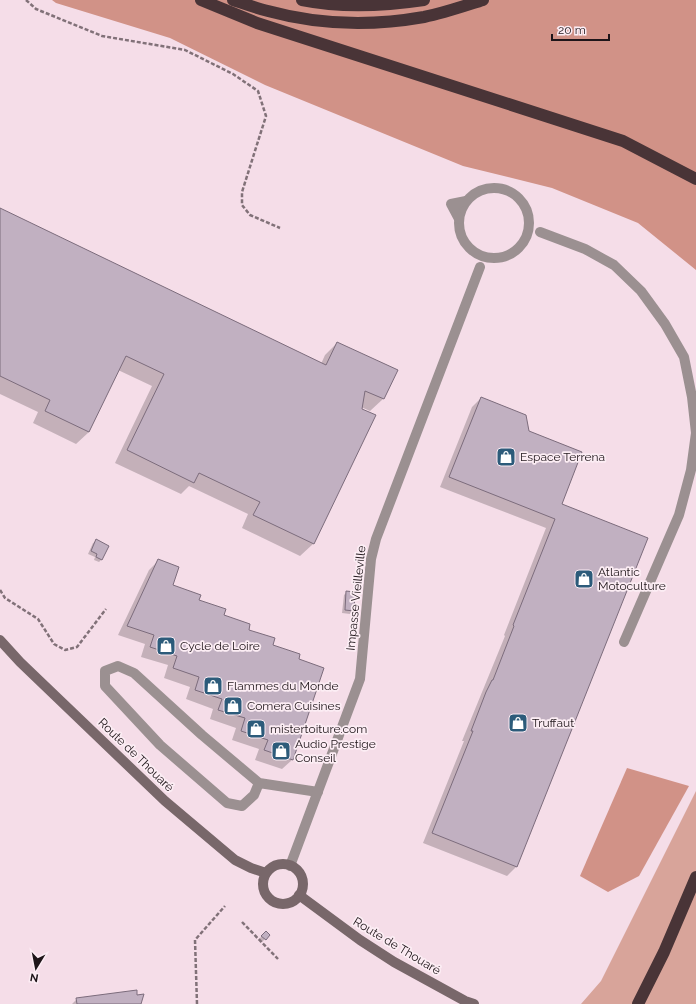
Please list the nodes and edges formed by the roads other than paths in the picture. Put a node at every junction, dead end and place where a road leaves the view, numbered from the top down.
1 (201, 0) edge
2 (233, 0) edge
3 (302, 0) edge
4 (424, 0) edge
5 (483, 0) edge
6 (696, 179) edge
7 (529, 217) junction
8 (540, 232) junction
9 (526, 238) junction
10 (474, 252) junction
11 (494, 258) junction
12 (480, 267) junction
13 (0, 640) edge
14 (624, 642) dead end
15 (258, 783) junction
16 (318, 792) junction
17 (290, 866) junction
18 (266, 873) junction
19 (696, 877) edge
20 (299, 895) junction
21 (469, 1003) edge
22 (638, 1004) edge

1 - 6 highway
2 - 5 highway
3 - 4 highway
7 - 8 lane
7 - 9 lane
7 - 10 lane
8 - 9 lane
8 - 14 lane
9 - 11 lane
10 - 11 lane
10 - 12 lane
11 - 12 lane
12 - 16 lane, Impasse Vieilleville
13 - 18 main road, Route de Thouaré
15 - 15 lane
15 - 16 lane
16 - 17 lane, Impasse Vieilleville
17 - 18 main road
17 - 20 main road
18 - 20 main road
19 - 22 highway
20 - 21 main road, Route de Thouaré

